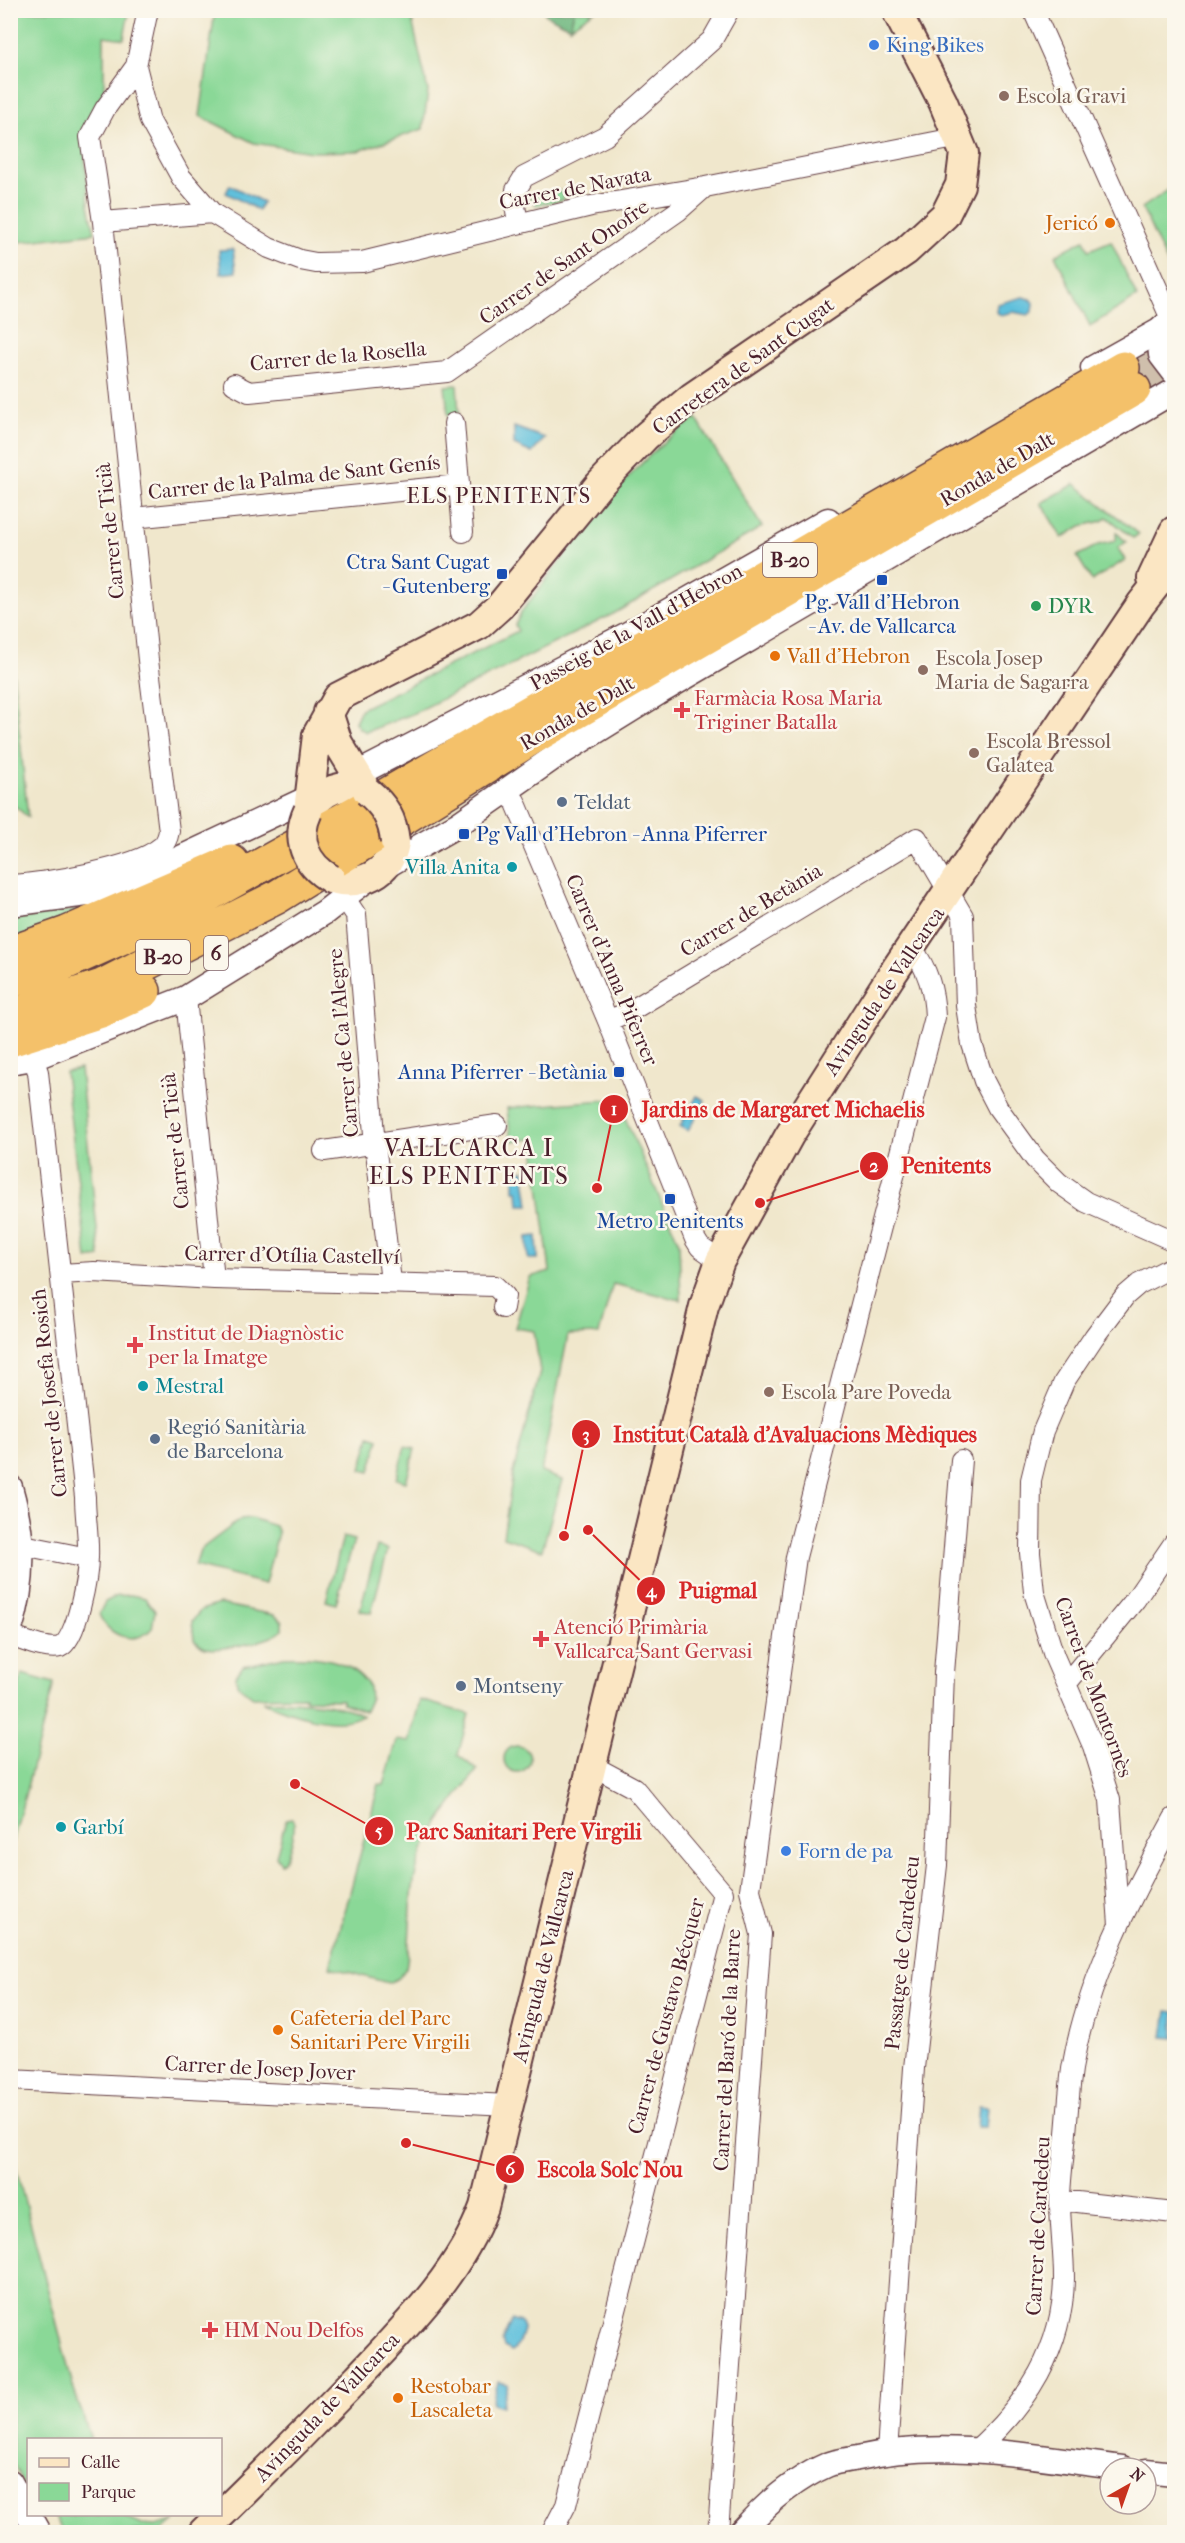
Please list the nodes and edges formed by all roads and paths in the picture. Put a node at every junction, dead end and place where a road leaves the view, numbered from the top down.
1 (148, 10) edge
2 (729, 10) edge
3 (896, 10) edge
4 (1033, 10) edge
5 (136, 66) junction
6 (960, 137) junction
7 (705, 188) junction
8 (212, 213) junction
9 (103, 222) junction
10 (518, 223) junction
11 (1168, 322) edge
12 (447, 372) joint
13 (1174, 372) edge
14 (234, 384) dead end
15 (1174, 391) edge
16 (454, 423) dead end
17 (459, 485) junction
18 (133, 518) junction
19 (1174, 531) edge
20 (463, 532) dead end
21 (1174, 562) edge
22 (1141, 604) junction
23 (328, 712) junction
24 (504, 792) junction
25 (339, 795) junction
26 (365, 867) junction
27 (10, 885) edge
28 (949, 893) junction
29 (10, 904) edge
30 (912, 948) junction
31 (10, 953) edge
32 (10, 981) edge
33 (186, 998) junction
34 (10, 1016) edge
35 (608, 1021) junction
36 (18, 1053) edge
37 (497, 1125) dead end
38 (375, 1144) junction
39 (324, 1151) dead end
40 (1174, 1241) edge
41 (720, 1261) junction
42 (1174, 1266) edge
43 (60, 1274) junction
44 (214, 1279) junction
45 (392, 1282) junction
46 (503, 1308) dead end
47 (961, 1460) dead end
48 (10, 1487) edge
49 (1174, 1543) edge
50 (17, 1544) edge
51 (88, 1558) junction
52 (10, 1629) edge
53 (10, 1636) edge
54 (1067, 1683) junction
55 (593, 1766) junction
56 (1174, 1818) edge
57 (750, 1890) junction
58 (723, 1893) junction
59 (1119, 1925) junction
60 (10, 2080) edge
61 (508, 2105) junction
62 (1060, 2200) junction
63 (1174, 2213) edge
64 (976, 2450) junction
65 (886, 2452) junction
66 (1098, 2465) edge
67 (1158, 2472) edge
68 (1174, 2474) edge
69 (10, 2482) edge
70 (566, 2505) junction
71 (27, 2512) edge
72 (222, 2513) edge
73 (29, 2516) edge
74 (219, 2516) edge
75 (38, 2532) edge
76 (203, 2532) edge
77 (552, 2532) edge
78 (567, 2532) edge
79 (718, 2532) edge
80 (741, 2532) edge

1 - 5 street
2 - 10 street
3 - 6 main road, Carretera de Sant Cugat
4 - 11 street
5 - 8 street, Carrer de Navata
5 - 9 street, Carrer de Ticià
6 - 7 street, Carrer de Navata
6 - 23 main road, Carretera de Sant Cugat
7 - 10 street, Carrer de Navata
7 - 12 street, Carrer de Sant Onofre
8 - 9 street
8 - 10 street, Carrer de Navata
9 - 18 street, Carrer de Ticià
11 - 13 street
11 - 25 street, Passeig de la Vall d'Hebron
12 - 14 street, Carrer de la Rosella
15 - 24 street
16 - 17 street
17 - 18 street, Carrer de la Palma de Sant Genís
17 - 20 street
18 - 27 street, Carrer de Ticià
19 - 22 main road, Avinguda de Vallcarca
21 - 22 main road, Avinguda de Vallcarca
22 - 28 main road, Avinguda de Vallcarca
23 - 25 main road
23 - 25 main road, Carretera de Sant Cugat
24 - 26 street
24 - 35 street, Carrer d'Anna Piferrer
25 - 26 main road, bridge
25 - 26 main road, bridge
25 - 26 highway, Ronda de Dalt / B-20
25 - 29 street, Passeig de la Vall d'Hebron
25 - 31 highway
25 - 32 highway, Ronda de Dalt / B-20
26 - 33 street
26 - 34 highway, Ronda de Dalt / B-20
26 - 36 highway, 6
26 - 38 street, Carrer de Ca l'Alegre
28 - 30 main road, Avinguda de Vallcarca
28 - 35 street, Carrer de Betània
28 - 40 street
30 - 41 main road, Avinguda de Vallcarca
30 - 57 street, Carrer del Baró de la Barre
33 - 36 street
33 - 44 street, Carrer de Ticià
35 - 41 street, Carrer d'Anna Piferrer
36 - 43 street, Carrer de Josefa Rosich
37 - 38 street
38 - 39 street
38 - 45 street, Carrer de Ca l'Alegre
41 - 55 main road, Avinguda de Vallcarca
42 - 54 street, Carrer de Montornès
43 - 44 street, Carrer d'Otília Castellví
43 - 51 street, Carrer de Josefa Rosich
44 - 45 street, Carrer d'Otília Castellví
45 - 46 street, Carrer d'Otília Castellví
47 - 65 street, Passatge de Cardedeu
48 - 50 street
49 - 54 street
50 - 51 street
50 - 52 street
51 - 53 street, Carrer de Josefa Rosich
54 - 59 street, Carrer de Montornès
55 - 58 street, Carrer de Gustavo Bécquer
55 - 61 main road, Avinguda de Vallcarca
56 - 59 street, Carrer de Cardedeu
57 - 58 street
57 - 79 street, Carrer del Baró de la Barre
58 - 70 street, Carrer de Gustavo Bécquer
59 - 62 street, Carrer de Cardedeu
60 - 61 street, Carrer de Josep Jover
61 - 72 main road, Avinguda de Vallcarca
62 - 63 street
62 - 64 street, Carrer de Cardedeu
64 - 65 street
64 - 66 street
65 - 80 street
67 - 68 street
69 - 71 street
70 - 77 street, Carrer de Gustavo Bécquer
70 - 78 street, Carrer de Gustavo Bécquer
73 - 75 street
74 - 76 main road, Avinguda de Vallcarca

